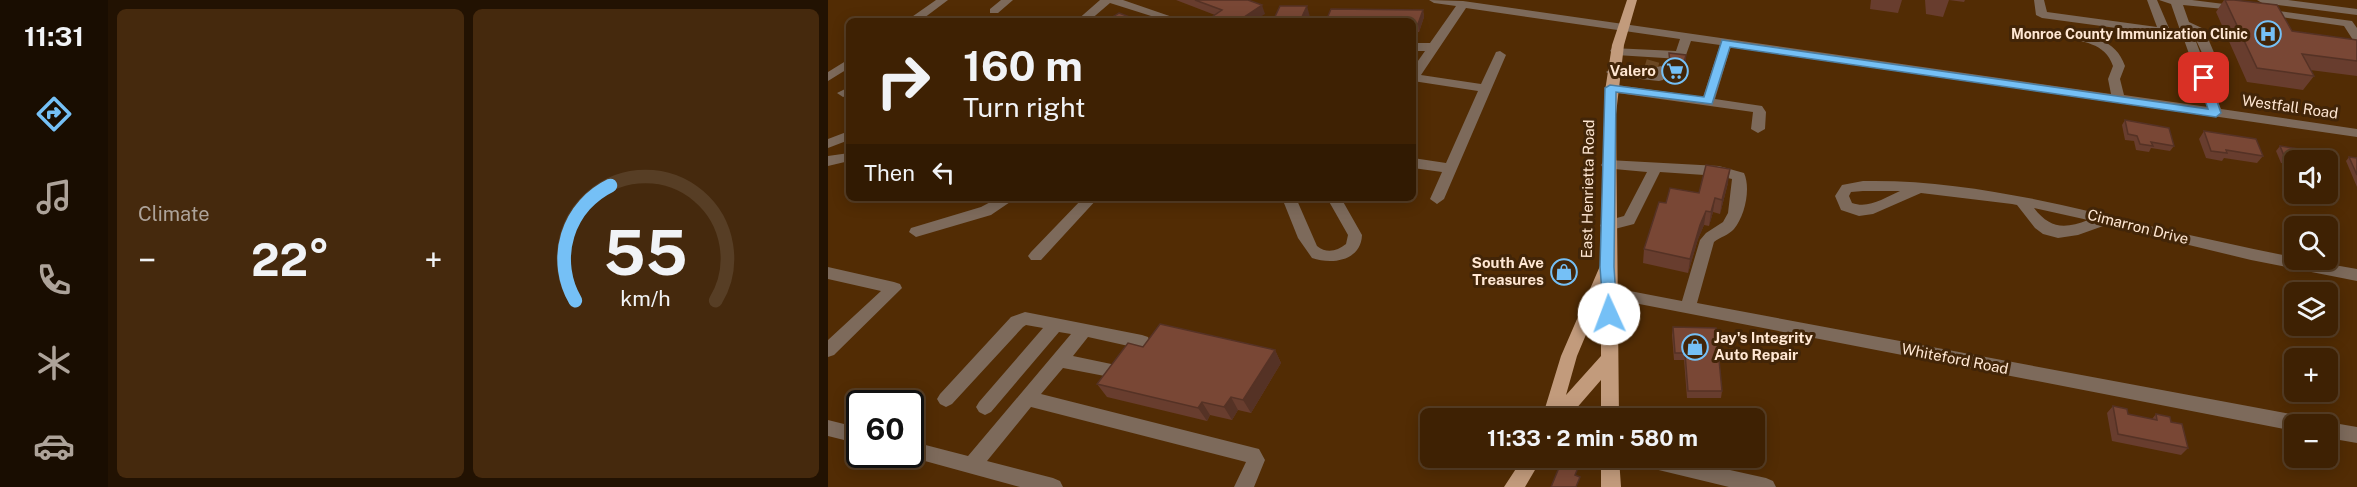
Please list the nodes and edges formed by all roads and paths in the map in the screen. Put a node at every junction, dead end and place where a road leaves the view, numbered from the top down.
1 (943, 0) edge
2 (1008, 0) edge
3 (1107, 0) edge
4 (1112, 0) edge
5 (1434, 0) edge
6 (1632, 0) edge
7 (2039, 0) edge
8 (2152, 0) edge
9 (2171, 0) edge
10 (2262, 0) edge
11 (1463, 4) junction
12 (2336, 5) edge
13 (994, 11) dead end
14 (2357, 12) edge
15 (916, 18) edge
16 (1086, 18) edge
17 (1169, 18) edge
18 (2352, 23) edge
19 (1621, 26) junction
20 (2164, 31) junction
21 (2187, 34) junction
22 (2065, 35) dead end
23 (1687, 36) junction
24 (2357, 38) edge
25 (1726, 43) junction
26 (1416, 46) edge
27 (2205, 46) junction
28 (1434, 47) junction
29 (1616, 51) junction
30 (1500, 55) dead end
31 (1652, 64) junction
32 (846, 65) edge
33 (1612, 72) junction
34 (1416, 73) edge
35 (828, 77) edge
36 (1416, 77) edge
37 (2204, 78) junction
38 (1485, 88) junction
39 (1610, 88) junction
40 (2119, 99) junction
41 (1708, 101) junction
42 (2216, 113) junction
43 (1758, 129) dead end
44 (2357, 133) edge
45 (846, 136) edge
46 (828, 144) edge
47 (846, 158) edge
48 (828, 161) edge
49 (1416, 163) edge
50 (1608, 165) junction
51 (1656, 167) junction
52 (1450, 168) junction
53 (1917, 189) dead end
54 (1437, 200) dead end
55 (1004, 201) edge
56 (1088, 201) edge
57 (1289, 201) edge
58 (1336, 201) edge
59 (2022, 201) junction
60 (2105, 220) junction
61 (1607, 226) junction
62 (916, 232) dead end
63 (1036, 256) dead end
64 (1607, 267) junction
65 (828, 273) edge
66 (2357, 275) edge
67 (1609, 293) junction
68 (1688, 308) junction
69 (1056, 324) junction
70 (1084, 330) junction
71 (1142, 342) dead end
72 (828, 350) edge
73 (1610, 358) junction
74 (1059, 360) junction
75 (1110, 370) edge
76 (1027, 398) junction
77 (946, 399) dead end
78 (985, 407) dead end
79 (1554, 408) edge
80 (1566, 408) edge
81 (1610, 408) edge
82 (2284, 421) edge
83 (828, 428) edge
84 (846, 432) edge
85 (2338, 432) edge
86 (2357, 435) edge
87 (924, 453) edge
88 (972, 465) junction
89 (1527, 468) edge
90 (1531, 468) edge
91 (1610, 468) edge
92 (1684, 468) edge
93 (1053, 487) edge
94 (1244, 487) edge
95 (1514, 487) edge
96 (1524, 487) edge
97 (1611, 487) edge
98 (1767, 487) edge

1 - 15 street
2 - 13 street
3 - 16 street
4 - 17 street
5 - 11 street, Westfall Road
6 - 19 main road, East Henrietta Road
7 - 20 street
8 - 20 street
9 - 18 street
9 - 21 street
10 - 12 street
11 - 19 street, Westfall Road
11 - 28 street
12 - 14 street
12 - 18 street
18 - 24 street
19 - 23 street, Westfall Road
19 - 29 main road, East Henrietta Road
20 - 21 street
21 - 27 street
21 - 27 street
21 - 37 street
22 - 40 street
23 - 25 street, Westfall Road
23 - 31 street
25 - 40 street, Westfall Road
25 - 41 street
26 - 28 street
27 - 37 street
28 - 34 street
29 - 31 street
29 - 33 main road, East Henrietta Road
30 - 38 street
31 - 33 street
32 - 35 street
33 - 39 main road, East Henrietta Road
36 - 38 street
37 - 42 street
38 - 52 street
39 - 41 street
39 - 50 main road, East Henrietta Road
40 - 42 street, Westfall Road
41 - 43 street
42 - 44 street, Westfall Road
45 - 46 street
47 - 48 street
49 - 52 street
50 - 51 street
50 - 61 main road, East Henrietta Road
51 - 61 street
51 - 68 street
52 - 54 street
53 - 59 street, Cimarron Drive
55 - 62 street
56 - 63 street
57 - 58 street
59 - 60 street, Cimarron Drive
59 - 60 street
60 - 66 street, Cimarron Drive
61 - 64 main road, East Henrietta Road
64 - 67 main road, East Henrietta Road
64 - 79 main road
65 - 72 street
67 - 68 street, Whiteford Road
67 - 73 main road, East Henrietta Road
68 - 82 street, Whiteford Road
69 - 70 street
69 - 77 street
69 - 78 street
70 - 71 street
70 - 74 street
73 - 80 main road
73 - 81 main road, East Henrietta Road
74 - 75 street
74 - 76 street
76 - 88 street
76 - 94 street
83 - 84 street
85 - 86 street
87 - 88 street
88 - 93 street
89 - 95 main road
90 - 96 main road
91 - 97 main road
92 - 98 street

